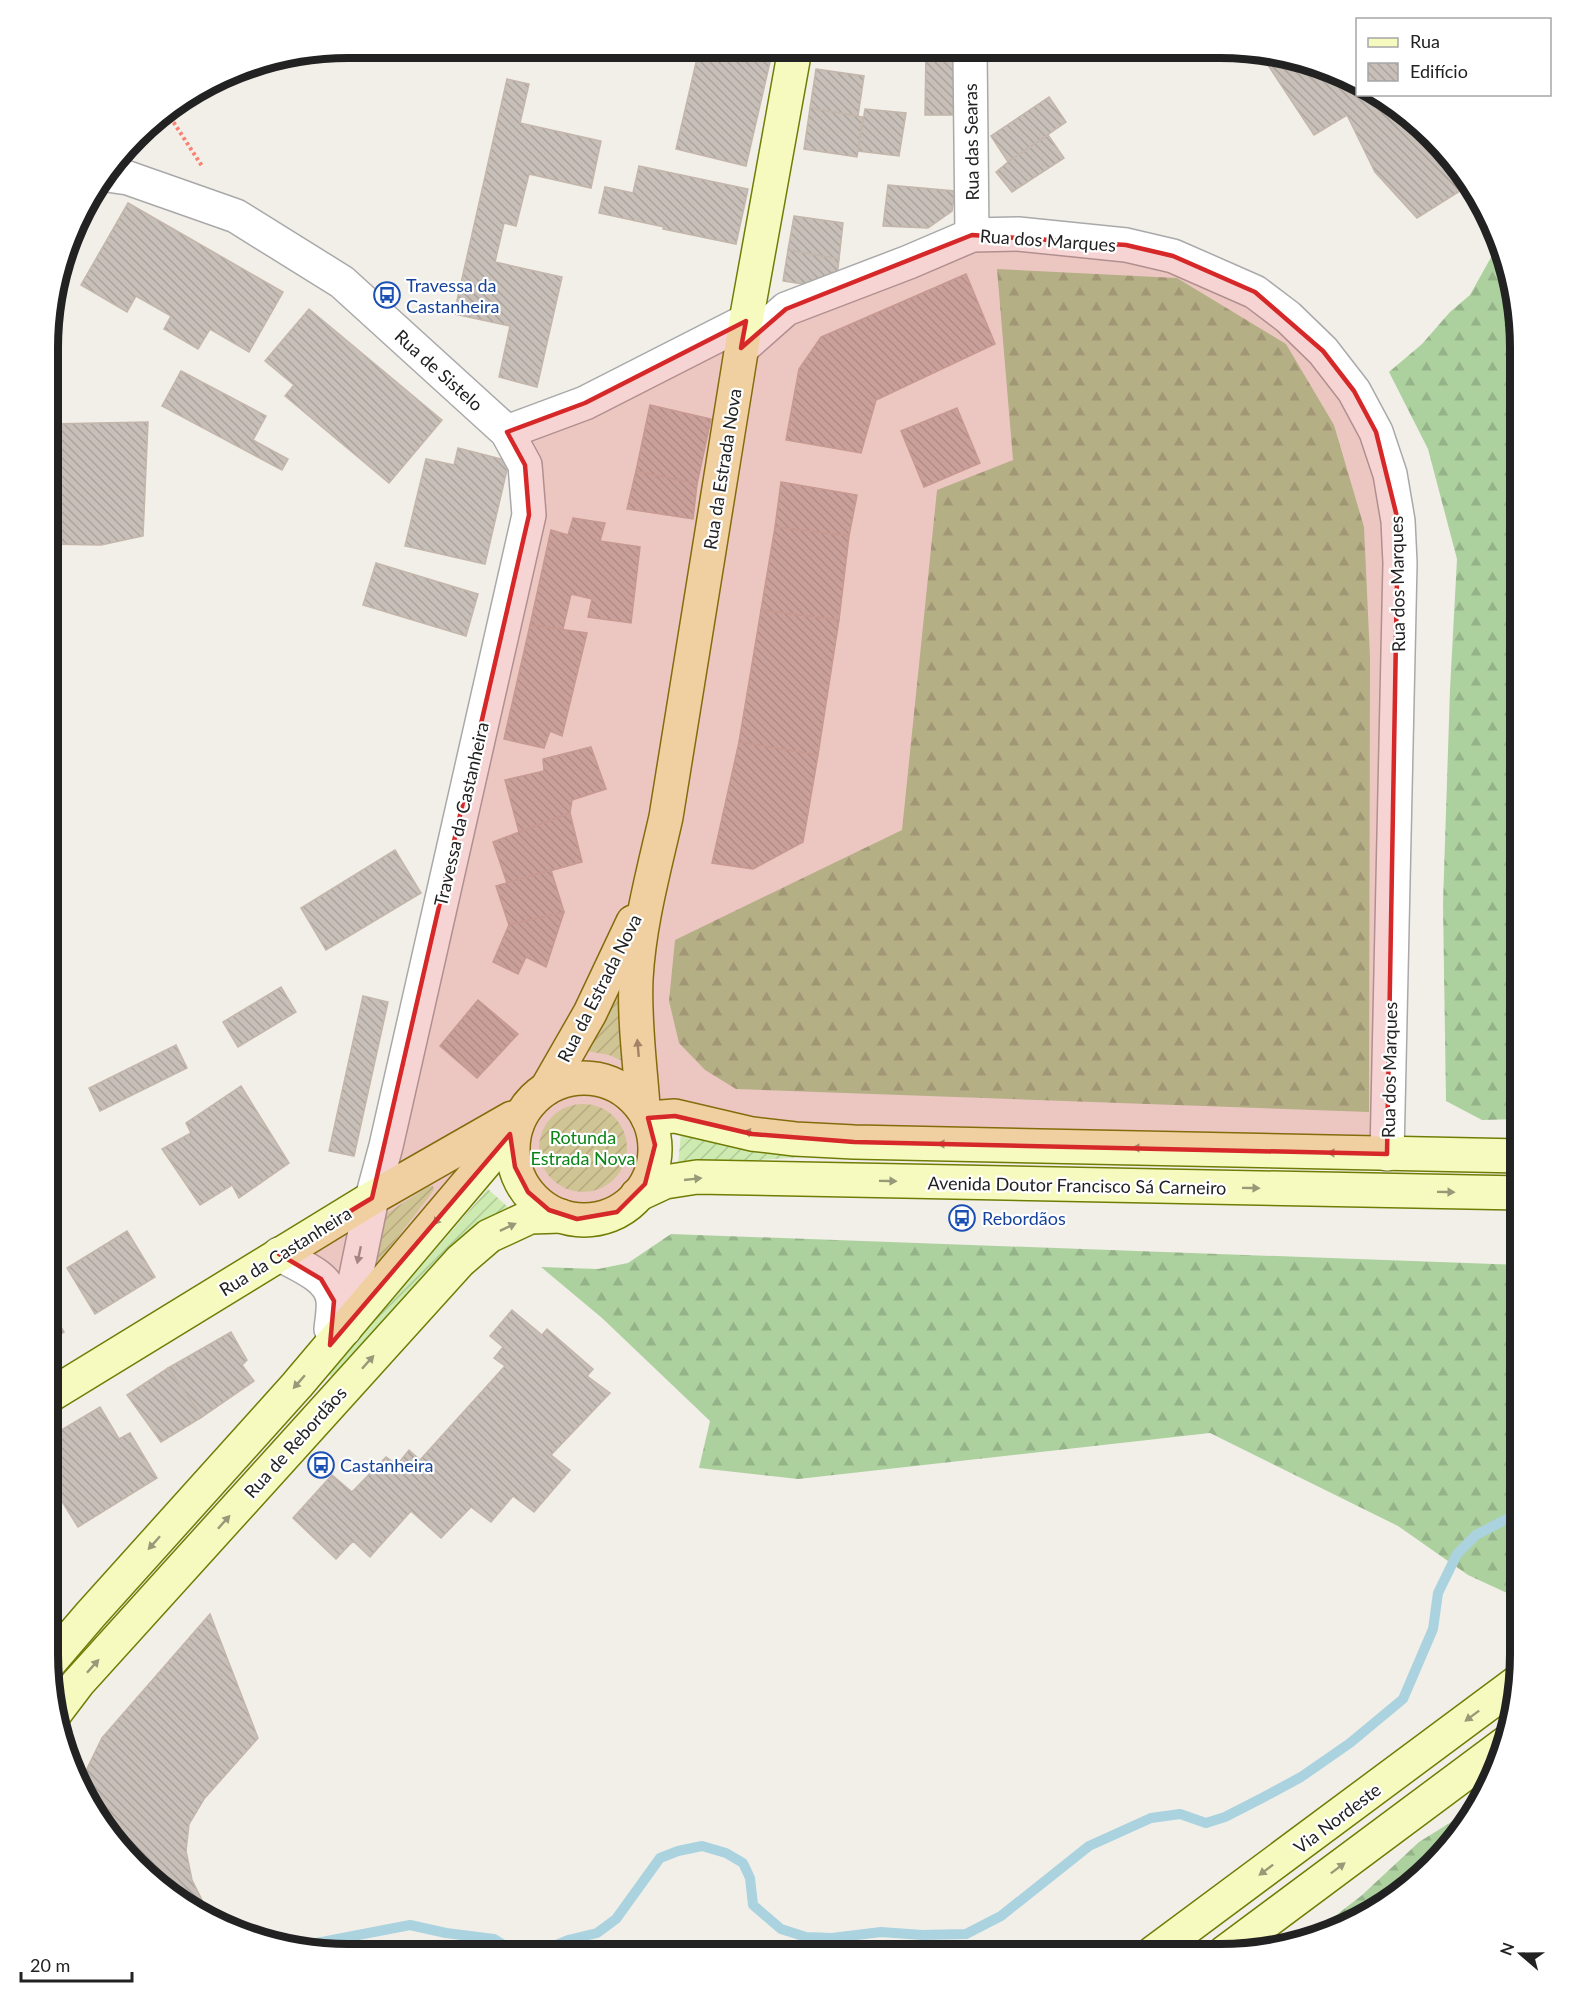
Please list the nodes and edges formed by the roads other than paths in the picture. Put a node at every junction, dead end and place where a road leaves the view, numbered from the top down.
1 (793, 58) edge
2 (970, 58) edge
3 (116, 176) edge
4 (972, 235) junction
5 (744, 334) junction
6 (507, 432) junction
7 (649, 888) junction
8 (548, 1088) junction
9 (645, 1112) junction
10 (520, 1118) junction
11 (1388, 1154) junction
12 (1510, 1156) edge
13 (1510, 1193) edge
14 (637, 1195) junction
15 (372, 1198) junction
16 (561, 1216) junction
17 (279, 1254) junction
18 (337, 1337) junction
19 (58, 1390) edge
20 (58, 1653) edge
21 (1508, 1689) edge
22 (63, 1703) edge
23 (1492, 1753) edge
24 (1167, 1943) edge
25 (1237, 1943) edge

1 - 5 main road, Rua da Estrada Nova
2 - 4 street, Rua das Searas
3 - 6 street, Rua de Sistelo
4 - 5 street, Rua dos Marques
4 - 11 street, Rua dos Marques
5 - 6 street
5 - 7 main road, Rua da Estrada Nova
6 - 15 street, Travessa da Castanheira
7 - 8 main road, Rua da Estrada Nova
9 -> 7 main road, Rua da Estrada Nova
8 - 9 main road
8 - 10 main road
11 -> 9 main road, Avenida Doutor Francisco Sá Carneiro
9 - 14 main road
10 - 15 main road, Rua da Castanheira
10 - 16 main road
10 -> 18 main road, Rua de Rebordãos
11 - 12 main road, Avenida Doutor Francisco Sá Carneiro
14 -> 13 main road, Avenida Doutor Francisco Sá Carneiro
14 - 16 main road
15 - 17 main road, Rua da Castanheira
15 -> 18 street, Travessa da Castanheira
22 -> 16 main road, Rua de Rebordãos
17 - 18 street
17 - 19 main road, Rua da Castanheira
18 -> 20 main road, Rua de Rebordãos
21 -> 24 main road, Via Nordeste
25 -> 23 main road

